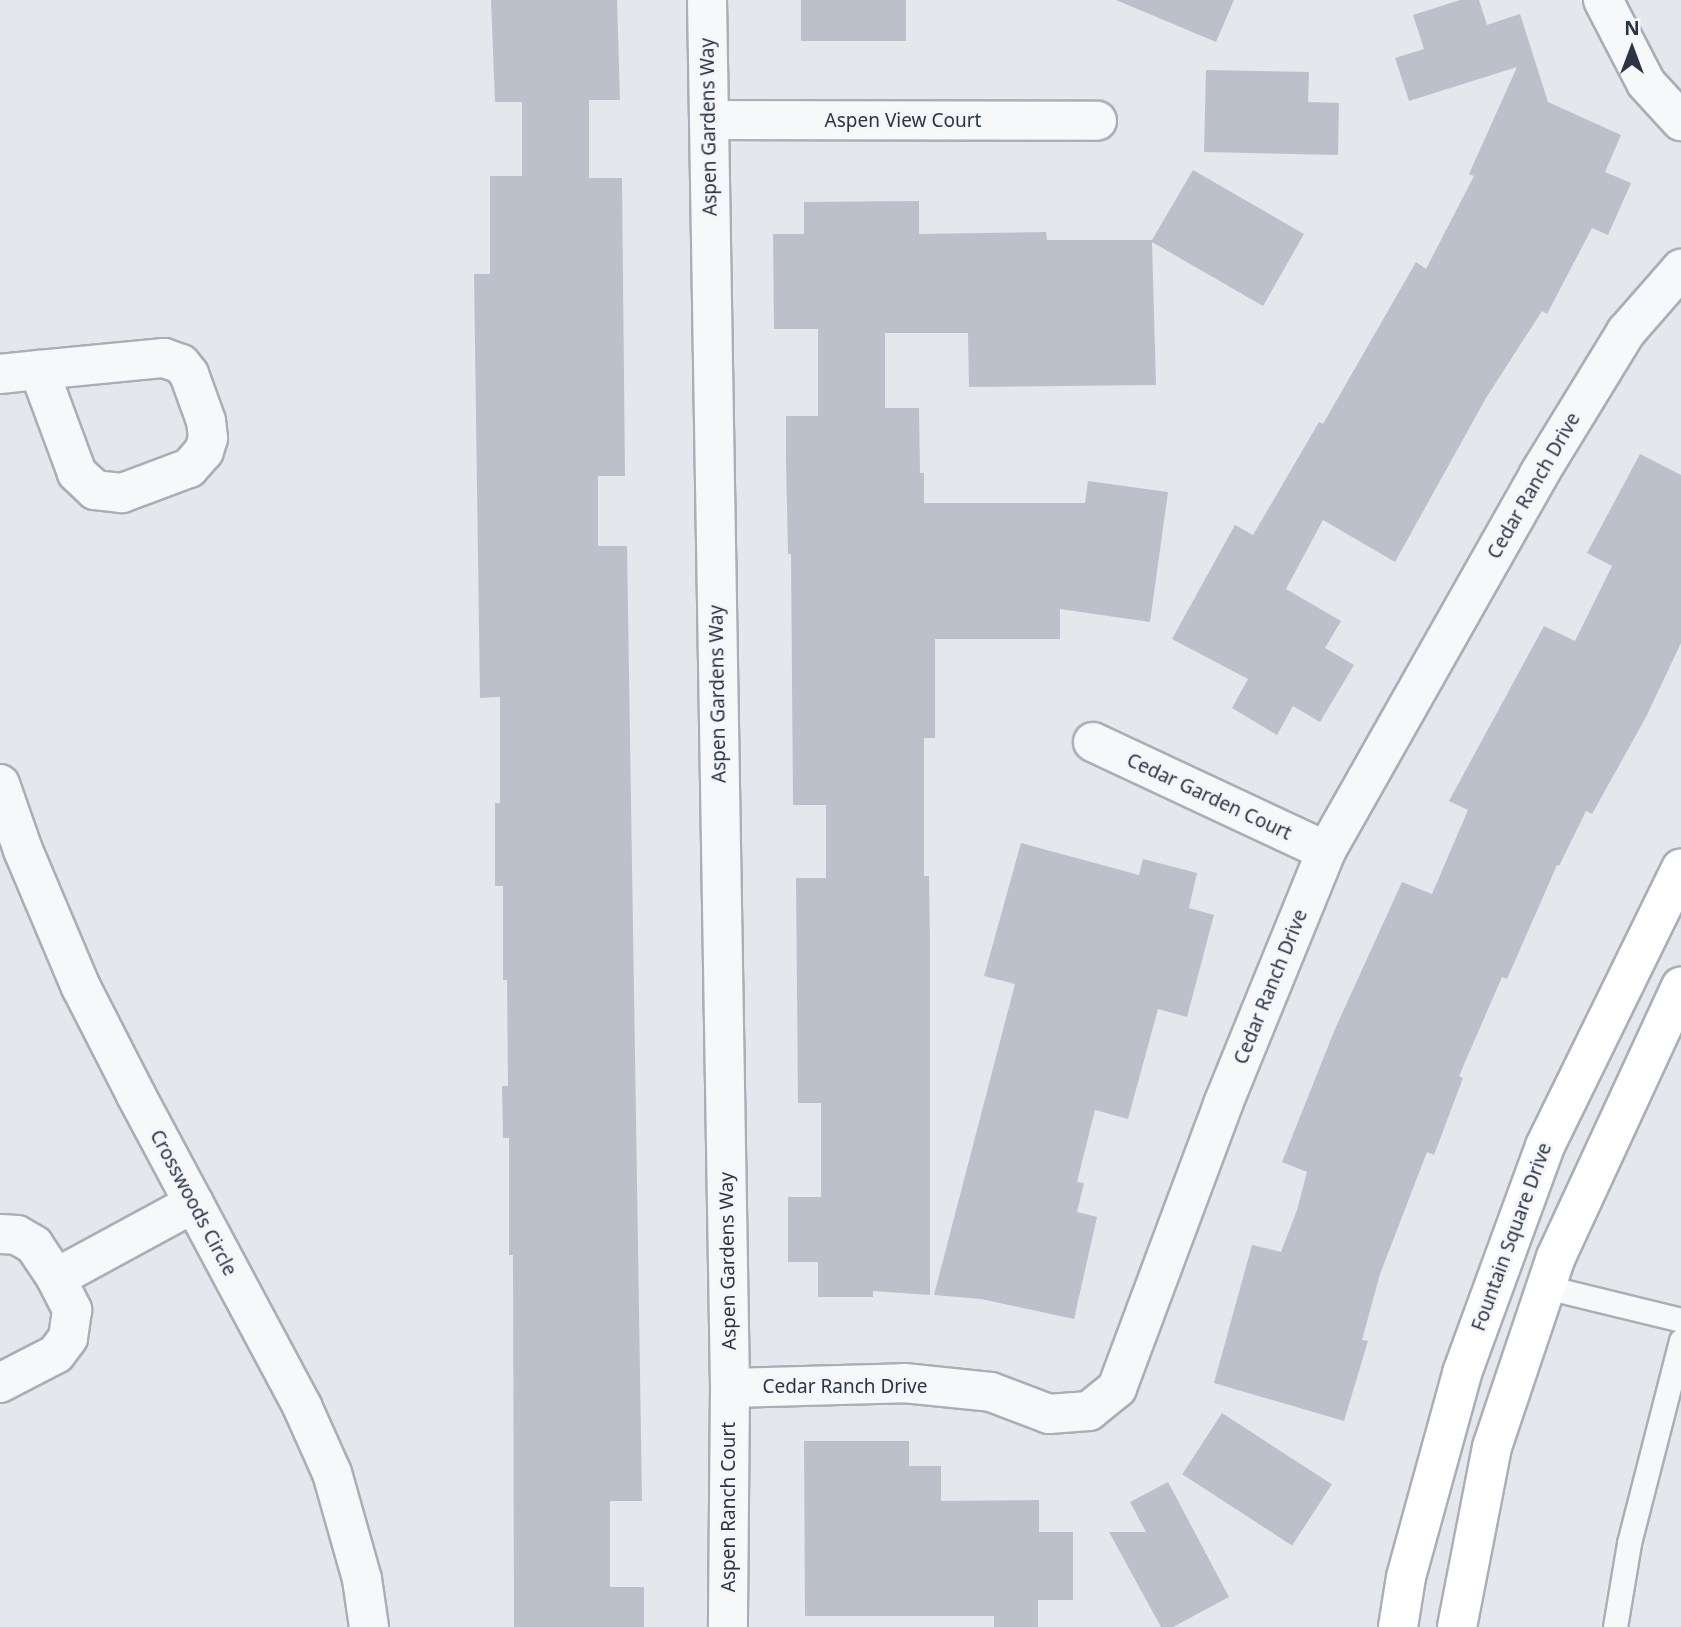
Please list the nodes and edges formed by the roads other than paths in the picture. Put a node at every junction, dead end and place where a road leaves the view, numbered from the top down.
1 (707, 0) edge
2 (1603, 0) edge
3 (709, 120) junction
4 (1097, 121) dead end
5 (1681, 121) edge
6 (1681, 270) edge
7 (39, 370) junction
8 (0, 374) edge
9 (1093, 742) dead end
10 (0, 783) edge
11 (1326, 851) junction
12 (1681, 867) edge
13 (1681, 986) edge
14 (194, 1203) junction
15 (0, 1234) edge
16 (56, 1278) junction
17 (1546, 1287) junction
18 (1681, 1320) edge
19 (1681, 1341) edge
20 (0, 1383) edge
21 (730, 1388) junction
22 (369, 1627) edge
23 (728, 1627) edge
24 (1398, 1627) edge
25 (1457, 1627) edge
26 (1615, 1627) edge

1 - 3 street, Aspen Gardens Way
2 - 5 street
3 - 4 street, Aspen View Court
3 - 21 street, Aspen Gardens Way
6 - 11 street, Cedar Ranch Drive
7 - 7 street
7 - 8 street
9 - 11 street, Cedar Garden Court
10 - 14 street, Crosswoods Circle
11 - 21 street, Cedar Ranch Drive
12 - 24 street, Fountain Square Drive
13 - 17 street
14 - 16 street
14 - 22 street, Crosswoods Circle
15 - 16 street
16 - 20 street
17 - 18 lane
17 - 25 street
19 - 26 lane
21 - 23 street, Aspen Ranch Court

